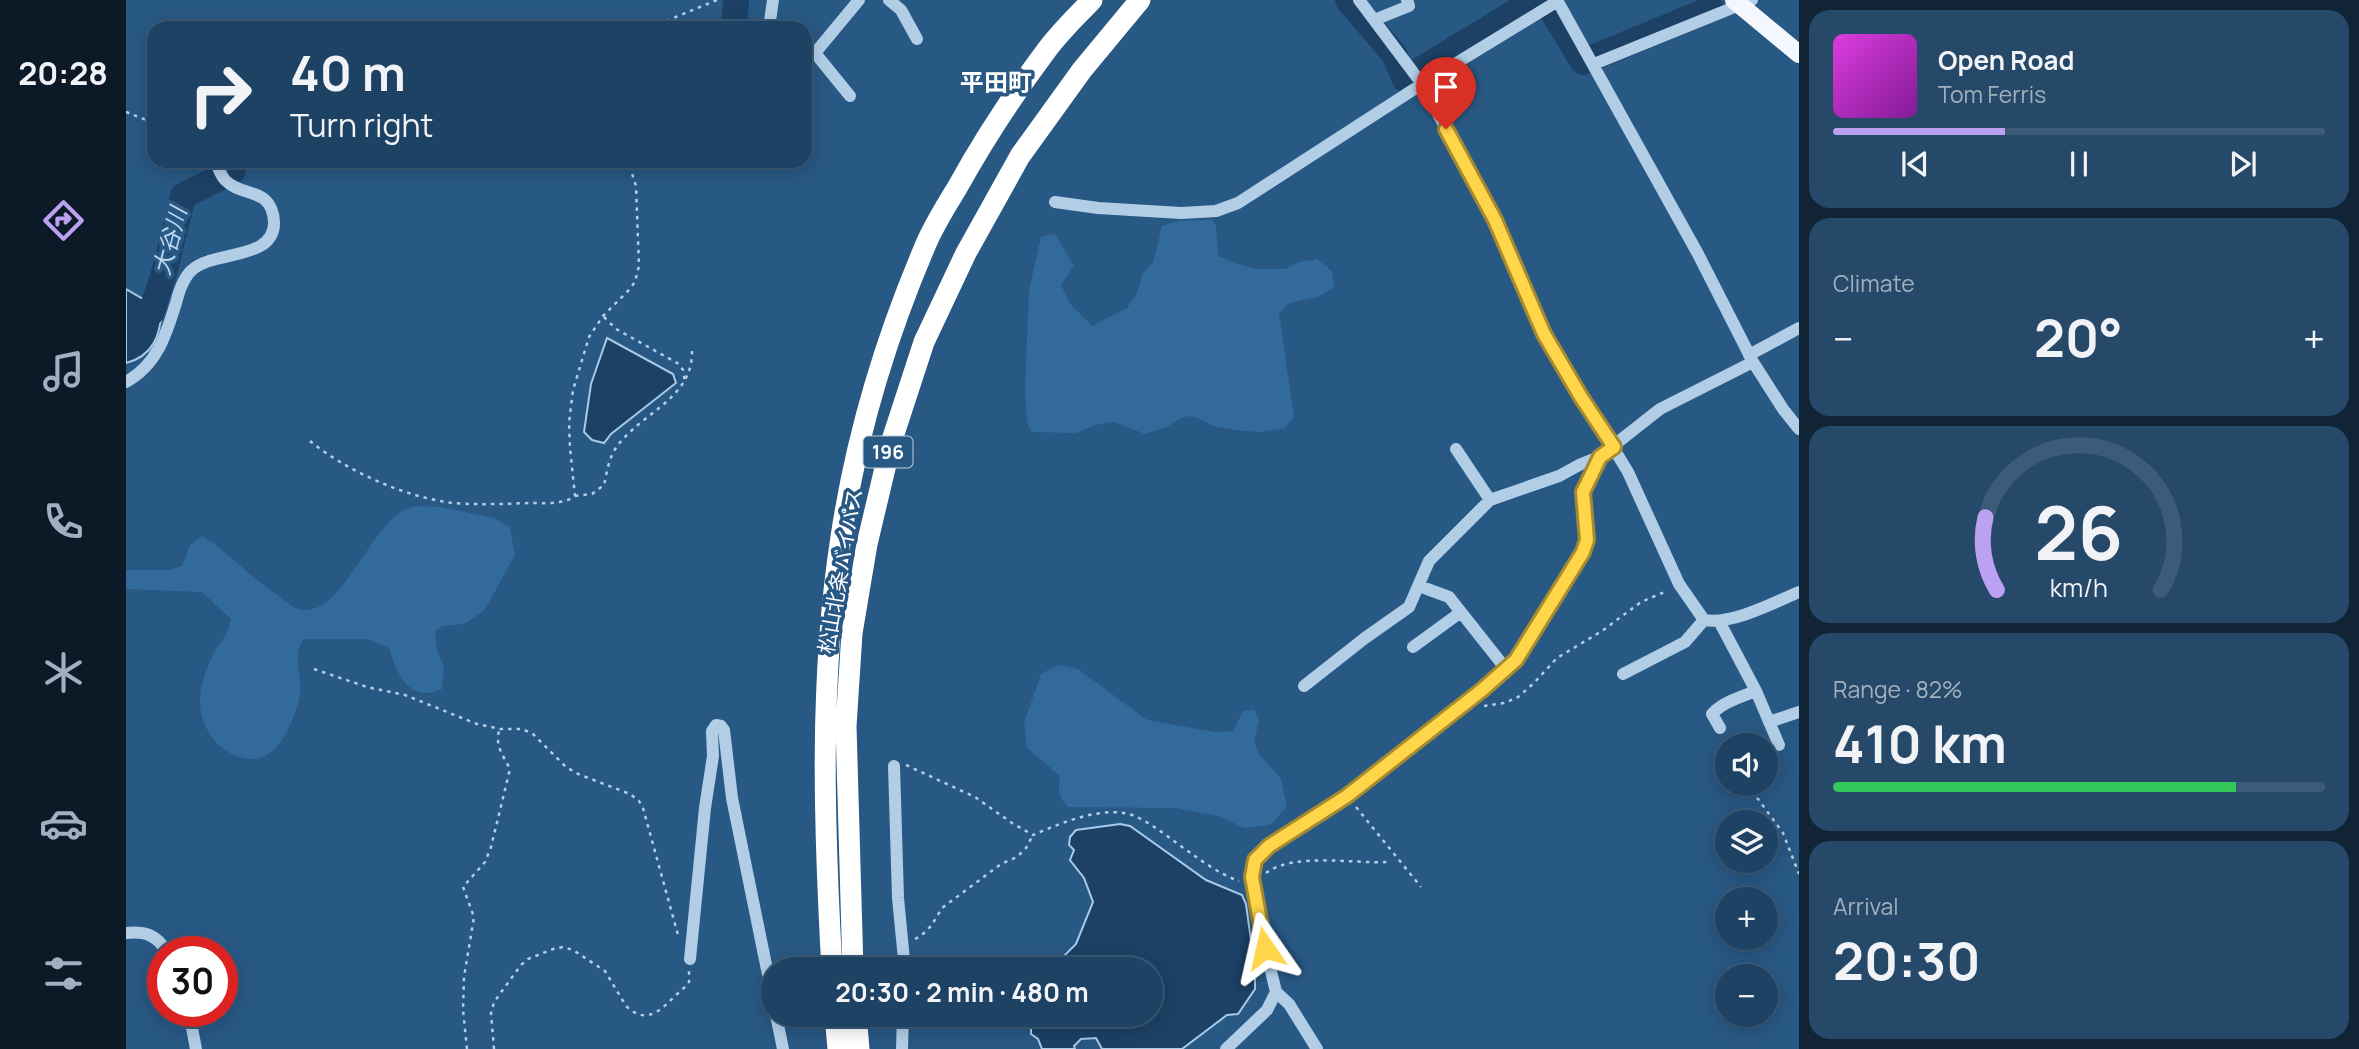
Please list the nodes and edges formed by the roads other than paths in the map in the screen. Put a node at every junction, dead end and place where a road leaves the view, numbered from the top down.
1 (774, 0) edge
2 (859, 0) edge
3 (889, 0) edge
4 (1092, 0) edge
5 (1140, 0) edge
6 (1359, 0) edge
7 (1407, 0) edge
8 (1557, 1) edge
9 (1741, 1) edge
10 (1374, 20) junction
11 (770, 21) edge
12 (917, 39) dead end
13 (812, 48) edge
14 (812, 52) edge
15 (1799, 54) edge
16 (1594, 64) junction
17 (1422, 83) junction
18 (850, 96) dead end
19 (218, 168) edge
20 (1055, 202) dead end
21 (1799, 328) edge
22 (1751, 358) junction
23 (126, 382) edge
24 (1799, 429) edge
25 (1614, 447) junction
26 (1456, 449) dead end
27 (1600, 457) junction
28 (1490, 500) junction
29 (1419, 586) junction
30 (1799, 592) edge
31 (1461, 612) junction
32 (1704, 620) junction
33 (1719, 621) junction
34 (1413, 647) dead end
35 (1506, 669) junction
36 (1623, 674) dead end
37 (1304, 686) dead end
38 (1756, 691) junction
39 (1799, 712) edge
40 (1769, 722) junction
41 (1720, 728) dead end
42 (1779, 745) dead end
43 (894, 766) road end
44 (126, 933) edge
45 (154, 936) edge
46 (764, 957) edge
47 (831, 957) edge
48 (853, 957) edge
49 (904, 957) edge
50 (690, 959) road end
51 (1276, 992) junction
52 (192, 1027) edge
53 (778, 1027) edge
54 (836, 1027) edge
55 (857, 1027) edge
56 (903, 1027) edge
57 (197, 1049) edge
58 (783, 1049) edge
59 (838, 1049) edge
60 (859, 1049) edge
61 (902, 1049) edge
62 (1226, 1049) edge
63 (1317, 1049) edge

1 - 11 street
2 - 13 street
3 - 12 street
4 - 47 highway, 松山北条バイパス / 196
5 - 48 highway, 松山北条バイパス / 196
6 - 10 street
7 - 10 street
8 - 16 street
8 - 17 street
9 - 15 main road
9 - 16 street
10 - 17 street
14 - 18 street
16 - 22 street
17 - 20 street
17 - 25 street
19 - 23 street
21 - 22 street
22 - 24 street
22 - 25 street
25 - 27 street
25 - 32 street
26 - 28 street
27 - 28 street
27 - 35 street
28 - 29 street
29 - 31 street
29 - 37 street
30 - 33 street
31 - 34 street
31 - 35 street
32 - 33 street
32 - 36 street
33 - 38 street
35 - 51 street
38 - 40 street
38 - 41 street
39 - 40 street
40 - 42 street
43 - 49 street
44 - 45 street
46 - 50 street
51 - 62 street
51 - 63 street
52 - 57 street
53 - 58 street
54 - 59 highway
55 - 60 highway
56 - 61 street

